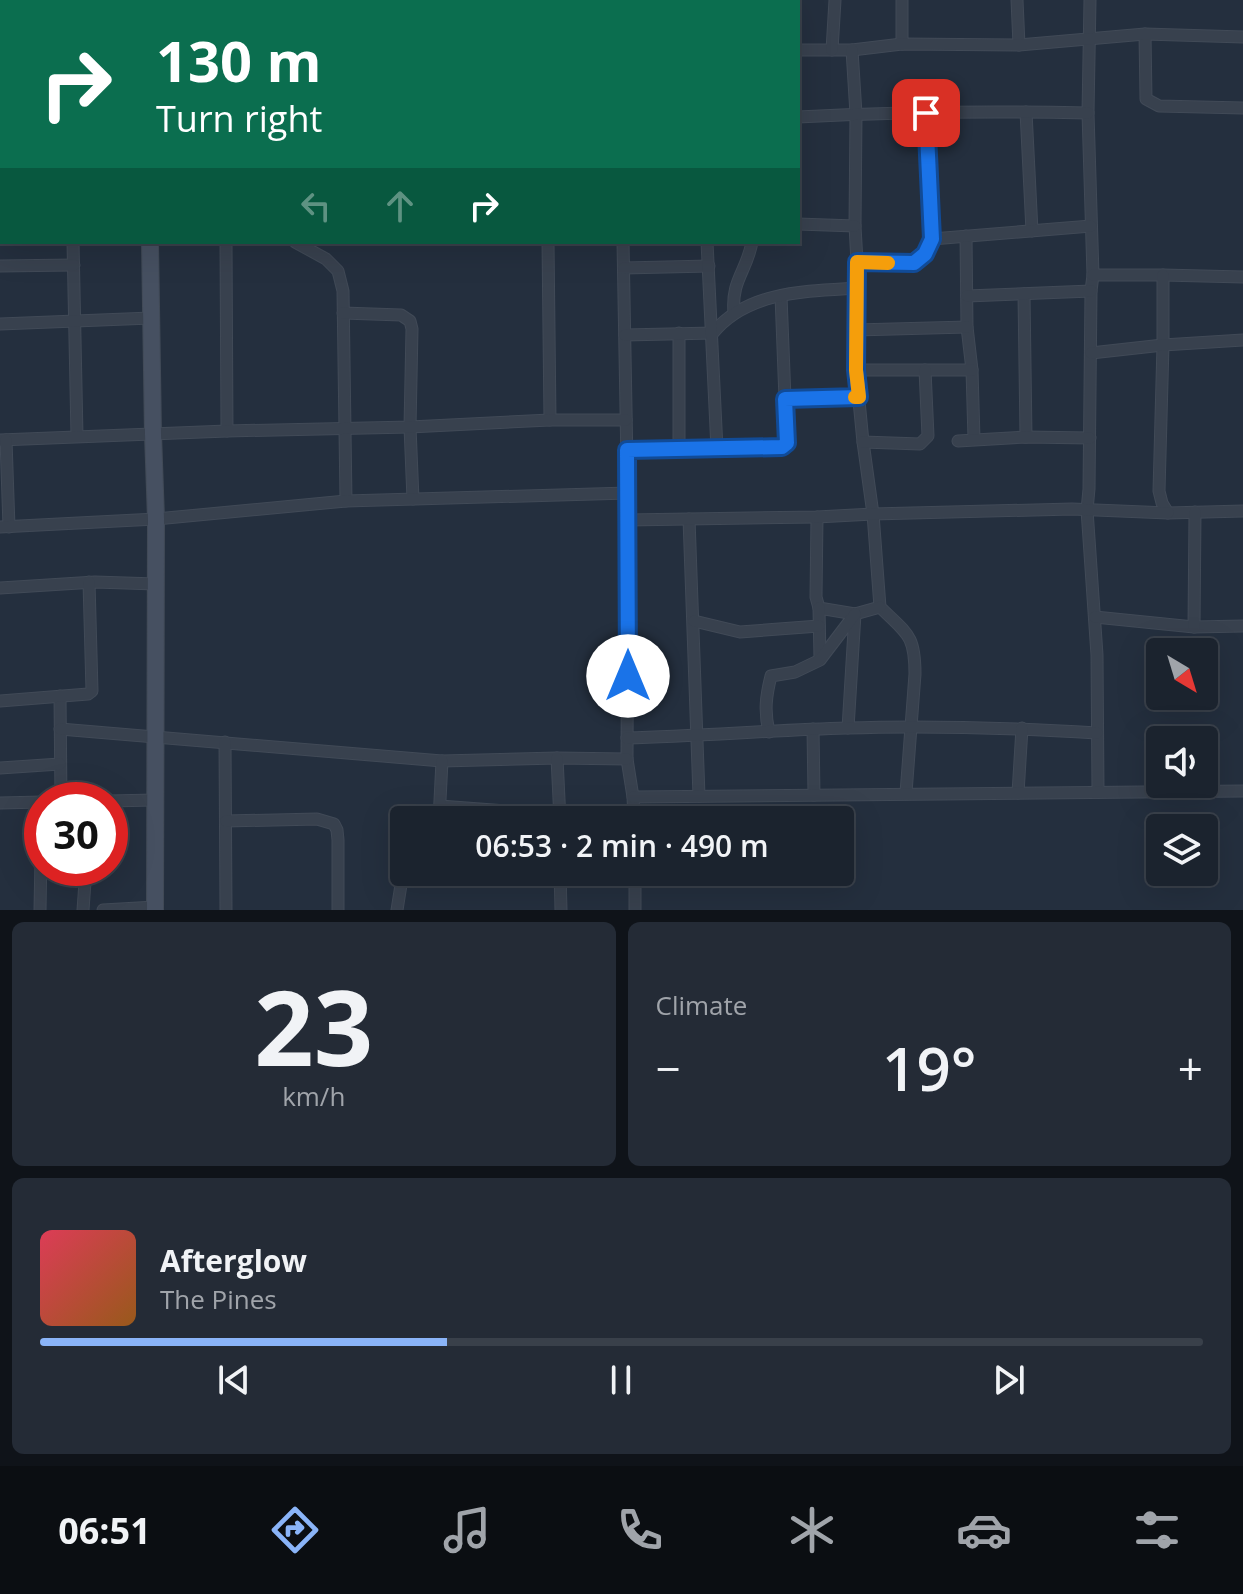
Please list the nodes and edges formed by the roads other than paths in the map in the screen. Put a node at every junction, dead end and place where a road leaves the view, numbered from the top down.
1 (835, 0) edge
2 (902, 0) edge
3 (1017, 0) edge
4 (1090, 0) edge
5 (1145, 34) junction
6 (1243, 37) edge
7 (1089, 39) junction
8 (902, 44) junction
9 (1019, 45) junction
10 (800, 50) edge
11 (832, 50) junction
12 (852, 50) junction
13 (1243, 108) edge
14 (1026, 112) junction
15 (926, 113) junction
16 (1088, 113) junction
17 (856, 114) junction
18 (800, 117) edge
19 (800, 224) edge
20 (855, 226) junction
21 (1091, 226) junction
22 (1032, 231) junction
23 (966, 236) junction
24 (932, 239) junction
25 (73, 244) edge
26 (150, 244) edge
27 (226, 244) edge
28 (299, 244) edge
29 (548, 244) edge
30 (623, 244) edge
31 (707, 244) edge
32 (752, 244) edge
33 (857, 262) junction
34 (74, 265) junction
35 (0, 266) edge
36 (709, 266) junction
37 (624, 268) junction
38 (1093, 275) junction
39 (1163, 275) junction
40 (1243, 277) edge
41 (857, 288) junction
42 (1091, 291) junction
43 (1024, 294) junction
44 (781, 296) junction
45 (967, 296) junction
46 (343, 313) junction
47 (734, 313) junction
48 (151, 318) junction
49 (74, 322) junction
50 (0, 324) edge
51 (967, 327) junction
52 (856, 330) junction
53 (679, 333) junction
54 (713, 333) junction
55 (625, 335) junction
56 (1243, 340) edge
57 (1163, 345) junction
58 (1091, 353) junction
59 (856, 370) junction
60 (925, 370) junction
61 (972, 370) junction
62 (859, 397) junction
63 (785, 399) junction
64 (550, 420) junction
65 (626, 420) junction
66 (410, 427) junction
67 (345, 428) junction
68 (227, 431) junction
69 (153, 434) junction
70 (77, 436) junction
71 (1026, 437) junction
72 (1090, 438) junction
73 (974, 439) junction
74 (3, 440) edge
75 (958, 441) dead end
76 (863, 442) junction
77 (717, 449) junction
78 (627, 450) junction
79 (679, 450) junction
80 (628, 493) junction
81 (413, 499) junction
82 (346, 501) junction
83 (1087, 510) junction
84 (1243, 511) edge
85 (1195, 512) junction
86 (1168, 513) junction
87 (873, 514) junction
88 (817, 517) junction
89 (156, 519) junction
90 (689, 519) junction
91 (628, 520) junction
92 (5, 527) edge
93 (89, 582) junction
94 (156, 584) junction
95 (0, 588) edge
96 (880, 607) junction
97 (819, 608) junction
98 (855, 614) junction
99 (1095, 617) junction
100 (694, 621) junction
101 (819, 626) junction
102 (1243, 626) edge
103 (1194, 627) junction
104 (820, 660) junction
105 (60, 696) junction
106 (0, 701) edge
107 (912, 726) junction
108 (848, 728) junction
109 (1022, 728) junction
110 (60, 729) junction
111 (813, 729) junction
112 (769, 732) junction
113 (1097, 733) junction
114 (155, 736) junction
115 (697, 736) junction
116 (627, 738) junction
117 (225, 742) junction
118 (557, 758) junction
119 (627, 759) junction
120 (442, 761) junction
121 (60, 764) junction
122 (0, 768) edge
123 (60, 782) edge
124 (1243, 791) edge
125 (1098, 792) junction
126 (906, 793) junction
127 (1018, 793) junction
128 (814, 795) junction
129 (699, 796) junction
130 (633, 797) junction
131 (154, 800) junction
132 (128, 801) edge
133 (24, 802) edge
134 (0, 803) edge
135 (440, 806) edge
136 (559, 806) edge
137 (633, 806) edge
138 (226, 821) junction
139 (40, 886) edge
140 (85, 886) edge
141 (401, 886) edge
142 (560, 886) edge
143 (635, 886) edge
144 (155, 908) edge
145 (40, 910) edge
146 (83, 910) edge
147 (103, 910) edge
148 (226, 910) edge
149 (338, 910) edge
150 (397, 910) edge
151 (561, 910) edge
152 (635, 910) edge

1 - 11 street
2 - 8 street
3 - 9 street
4 - 7 street
5 - 6 street
5 - 7 street
5 - 13 street
7 - 9 street
7 - 16 street
8 - 9 street
8 - 12 street
10 - 11 street
11 - 12 street
12 - 17 street
14 - 15 street
14 - 16 street
14 - 22 street
15 - 17 street
15 - 24 street
16 - 21 street
17 - 18 street
17 - 20 street
19 - 20 street
20 - 33 street
21 - 22 street
21 - 38 street
22 - 23 street
23 - 24 street
23 - 45 street
24 - 33 street
25 - 34 street
26 - 48 street
27 - 68 street
28 - 46 street
29 - 64 street
30 - 37 street
31 - 36 street
32 - 47 street
33 - 41 street
34 - 35 street
34 - 49 street
36 - 37 street
36 - 54 street
37 - 55 street
38 - 39 street
38 - 42 street
39 - 40 street
39 - 57 street
41 - 44 street
41 - 52 street
42 - 43 street
42 - 58 street
43 - 45 street
43 - 71 street
44 - 47 street
44 - 63 street
45 - 51 street
46 - 66 street
46 - 67 street
47 - 54 street
48 - 49 street
48 - 69 street
49 - 50 street
49 - 70 street
51 - 52 street
51 - 61 street
52 - 59 street
53 - 54 street
53 - 55 street
53 - 79 street
54 - 77 street
55 - 65 street
56 - 57 street
57 - 58 street
57 - 86 street
58 - 72 street
59 - 60 street
59 - 62 street
60 - 61 street
60 - 76 street
61 - 73 street
62 - 63 street
62 - 76 street
63 - 77 street
64 - 65 street
64 - 66 street
65 - 78 street
66 - 67 street
66 - 81 street
67 - 68 street
67 - 82 street
68 - 69 street
69 - 70 street
69 - 89 street
70 - 74 street
71 - 72 street
71 - 73 street
72 - 83 street
73 - 75 street
74 - 92 street
76 - 87 street
77 - 79 street
78 - 79 street
78 - 80 street
80 - 81 street
80 - 91 street
81 - 82 street
82 - 89 street
83 - 86 street
83 - 87 street
83 - 99 street
84 - 85 street
85 - 86 street
85 - 103 street
87 - 88 street
87 - 96 street
88 - 90 street
88 - 97 street
89 - 92 street
89 - 94 street
90 - 91 street
90 - 100 street
91 - 116 street
93 - 94 street
93 - 95 street
93 - 105 street
94 - 114 street
96 - 98 street
96 - 107 street
97 - 98 street
97 - 101 street
98 - 104 street
98 - 108 street
99 - 103 street
99 - 113 street
100 - 101 street
100 - 115 street
101 - 104 street
102 - 103 street
104 - 112 street
105 - 106 street
105 - 110 street
107 - 108 street
107 - 109 street
107 - 126 street
108 - 111 street
109 - 113 street
109 - 127 street
110 - 114 street
110 - 121 street
111 - 112 street
111 - 128 street
112 - 115 street
113 - 125 street
114 - 117 street
114 - 131 street
115 - 116 street
115 - 129 street
116 - 119 street
117 - 120 street
117 - 138 street
118 - 119 street
118 - 120 street
118 - 136 street
119 - 130 street
120 - 135 street
121 - 122 street
121 - 123 street
124 - 125 street
125 - 127 street
126 - 127 street
126 - 128 street
128 - 129 street
129 - 130 street
130 - 137 street
131 - 132 street
131 - 144 street
133 - 134 street
138 - 148 street
138 - 149 street
139 - 145 street
140 - 146 street
141 - 150 street
142 - 151 street
143 - 152 street
144 - 147 street

